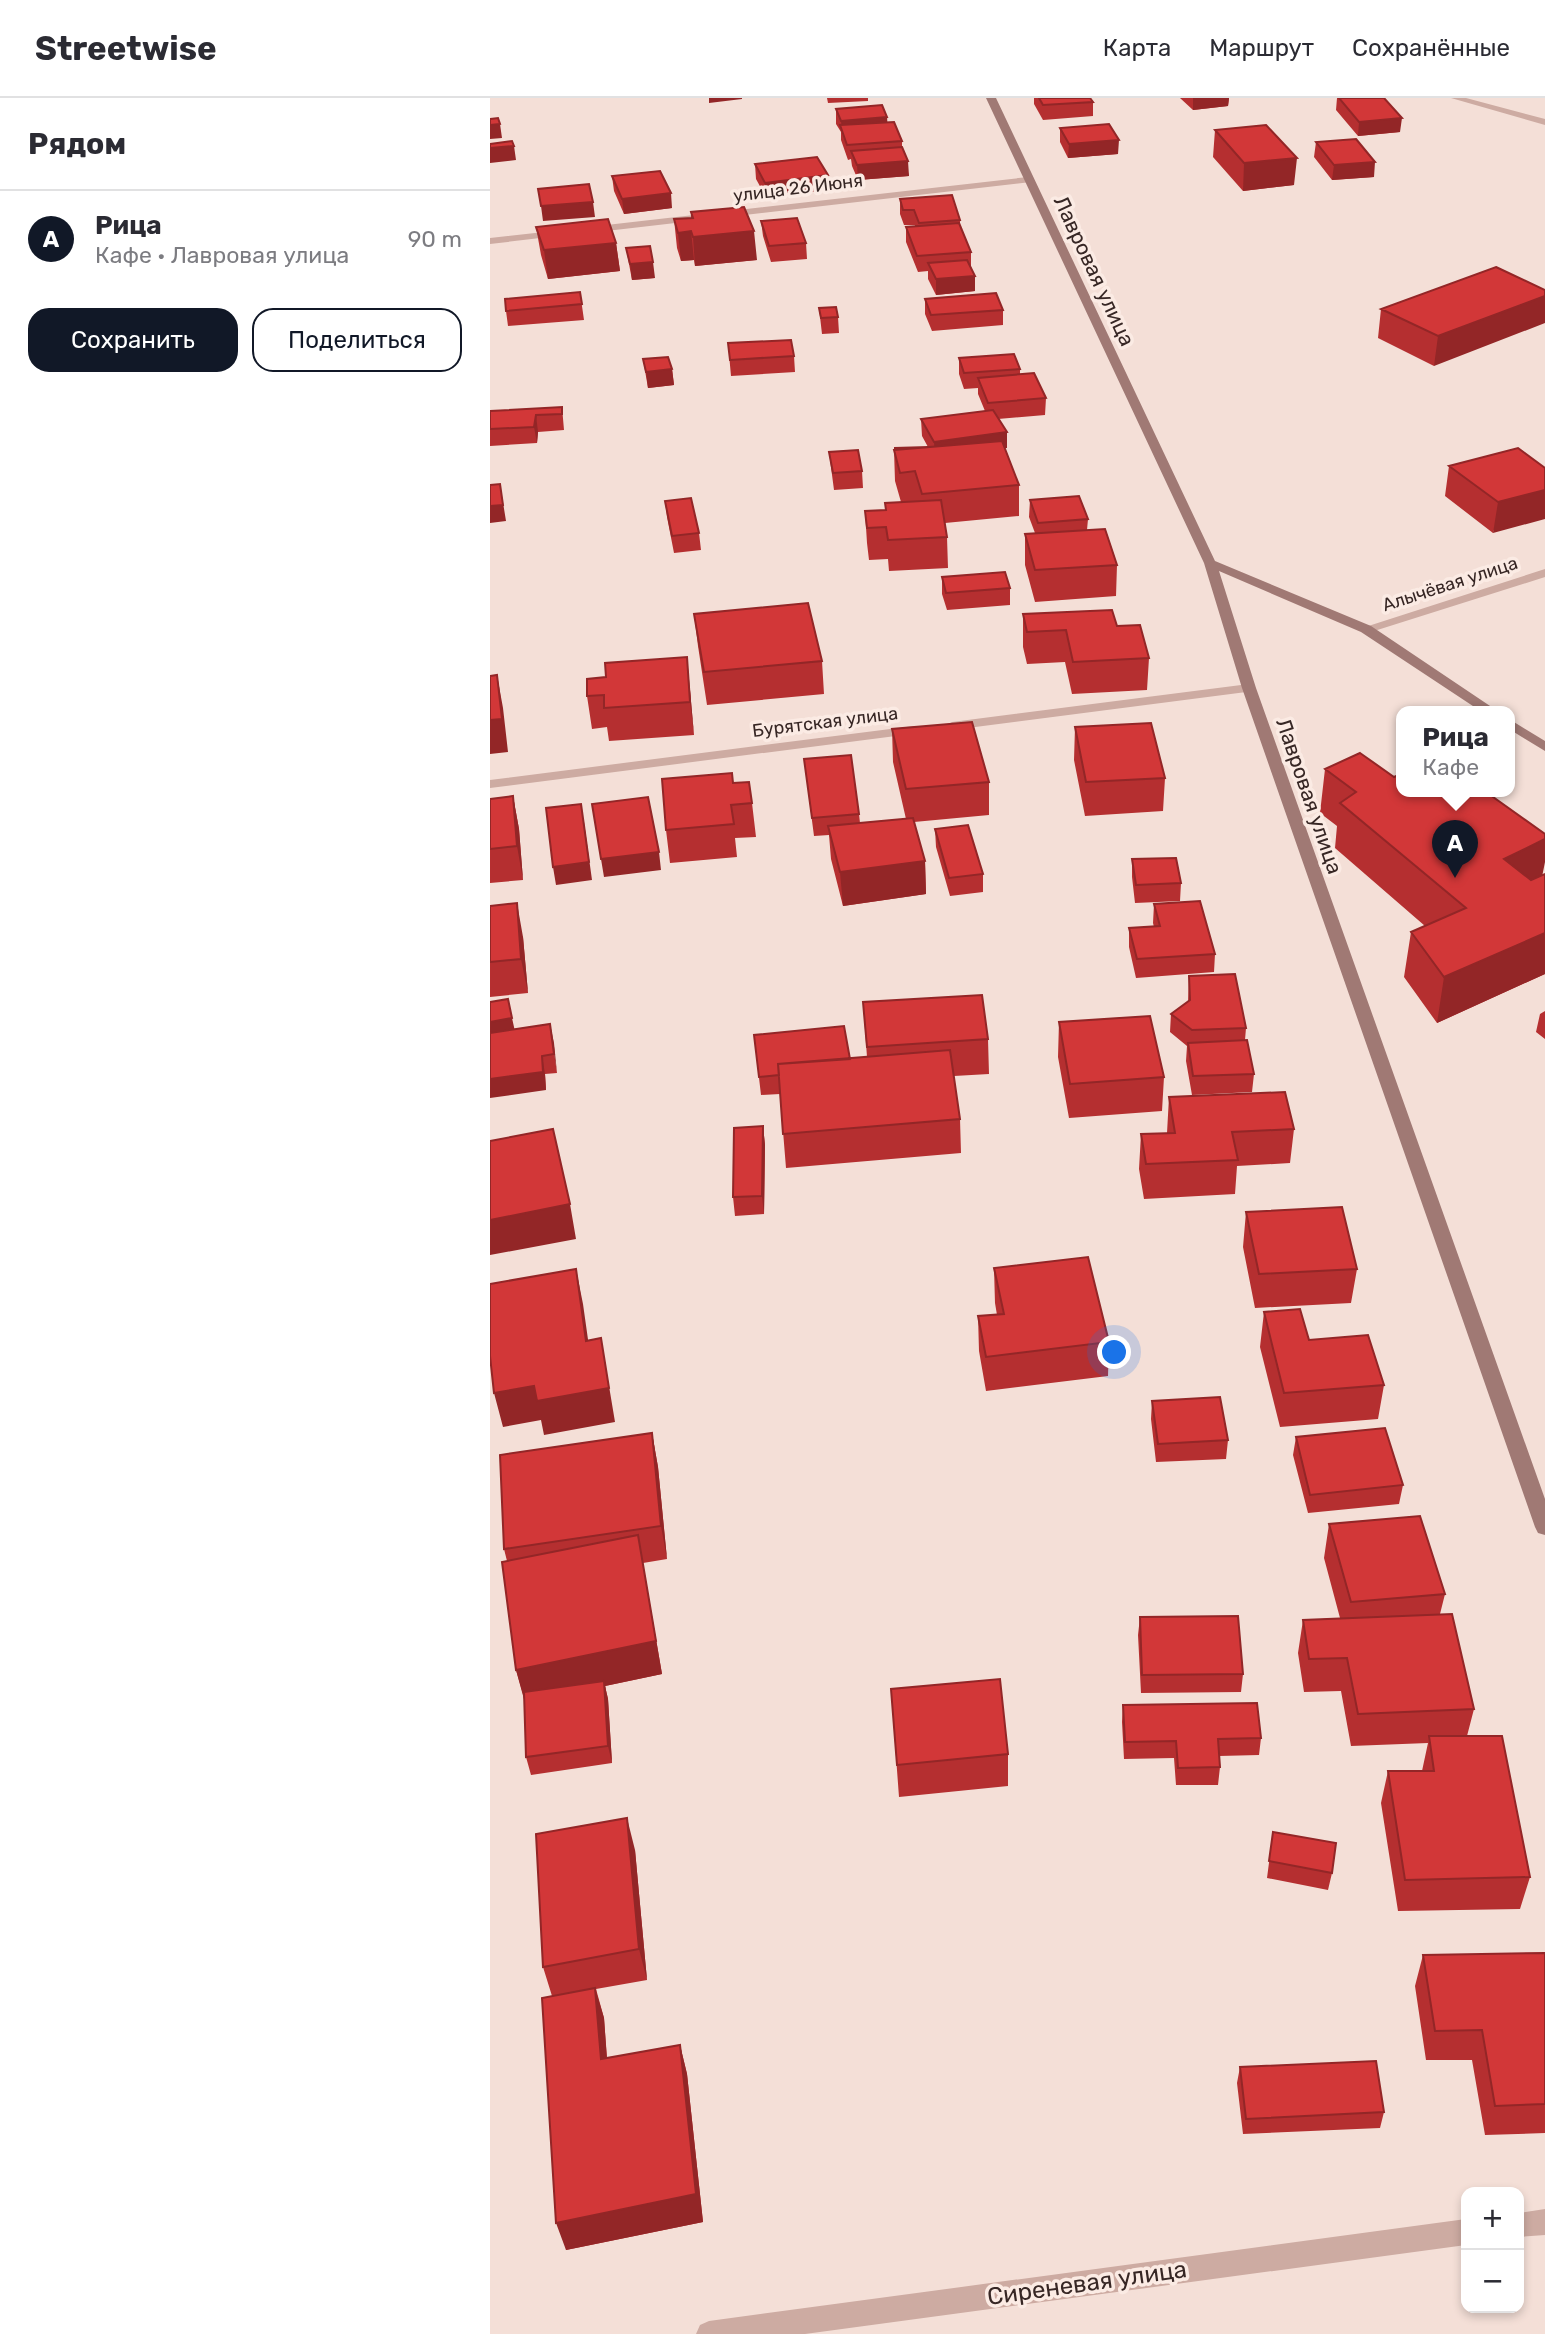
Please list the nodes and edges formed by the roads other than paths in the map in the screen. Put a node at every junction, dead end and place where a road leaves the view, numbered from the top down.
1 (991, 98) edge
2 (1456, 98) edge
3 (1545, 122) edge
4 (1028, 180) junction
5 (584, 230) edge
6 (570, 232) edge
7 (490, 241) edge
8 (1210, 563) junction
9 (1545, 573) edge
10 (1366, 629) junction
11 (1249, 688) junction
12 (1483, 706) edge
13 (1515, 727) edge
14 (1545, 747) edge
15 (490, 784) edge
16 (1545, 1527) edge
17 (1545, 2221) edge
18 (1524, 2224) edge
19 (1461, 2233) edge
20 (709, 2334) edge

1 - 4 street, Лавровая улица
2 - 3 street
4 - 5 street, улица 26 Июня
4 - 8 street, Лавровая улица
6 - 7 street
8 - 10 street
8 - 11 street, Лавровая улица
9 - 10 street, Алычёвая улица
10 - 12 street
11 - 15 street, Бурятская улица
11 - 16 street, Лавровая улица
13 - 14 street
17 - 18 street
19 - 20 street, Сиреневая улица

